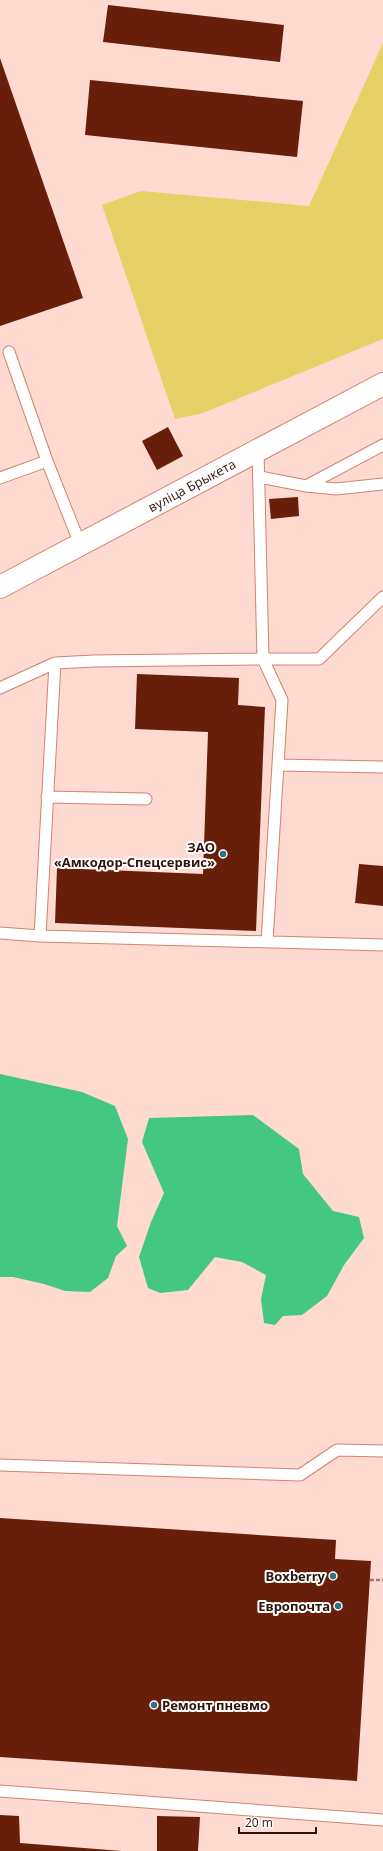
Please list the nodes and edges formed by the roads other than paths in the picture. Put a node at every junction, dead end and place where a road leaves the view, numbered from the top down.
1 (9, 352) dead end
2 (383, 384) edge
3 (383, 444) edge
4 (258, 450) junction
5 (47, 461) junction
6 (260, 477) junction
7 (0, 478) edge
8 (383, 484) edge
9 (306, 486) junction
10 (80, 544) junction
11 (0, 587) edge
12 (383, 597) edge
13 (263, 659) junction
14 (55, 663) junction
15 (0, 688) edge
16 (278, 765) junction
17 (383, 767) edge
18 (47, 797) junction
19 (146, 799) dead end
20 (0, 933) edge
21 (40, 936) junction
22 (267, 942) junction
23 (383, 945) edge
24 (383, 1451) edge
25 (0, 1465) edge
26 (0, 1791) edge
27 (383, 1820) edge

1 - 5 lane
2 - 4 street, вуліца Брыкета
3 - 9 lane
4 - 6 lane
4 - 10 street, вуліца Брыкета
5 - 7 lane
5 - 10 lane
6 - 9 lane
6 - 13 lane
8 - 9 lane
10 - 11 street, вуліца Брыкета
12 - 13 lane
13 - 14 lane
13 - 16 lane
14 - 15 lane
14 - 18 lane
16 - 17 lane
16 - 22 lane
18 - 19 lane
18 - 21 lane
20 - 21 lane
21 - 22 lane
22 - 23 lane
24 - 25 lane
26 - 27 lane

